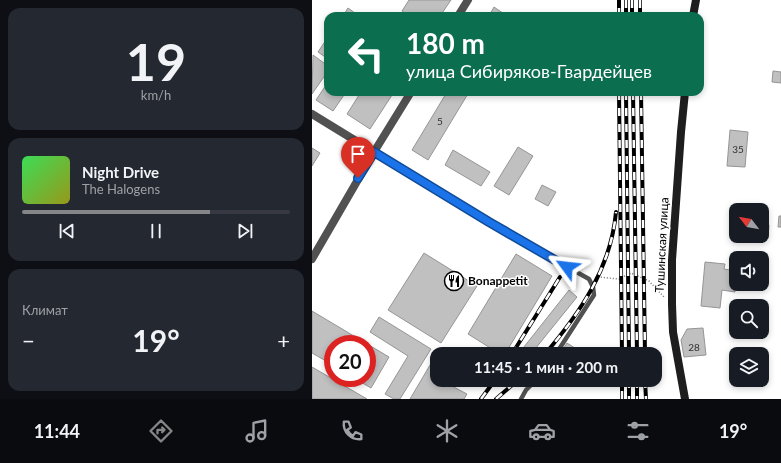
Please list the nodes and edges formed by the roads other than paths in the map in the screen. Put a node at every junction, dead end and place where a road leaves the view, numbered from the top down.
1 (468, 0) edge
2 (696, 0) edge
3 (460, 12) edge
4 (694, 12) edge
5 (409, 96) edge
6 (685, 96) edge
7 (312, 114) edge
8 (374, 152) junction
9 (312, 259) edge
10 (561, 347) edge
11 (529, 387) edge
12 (521, 399) edge
13 (685, 399) edge

1 - 3 street
2 - 4 main road
5 - 8 street
6 - 13 main road, Тушинская улица
7 - 8 street
8 - 9 street
8 - 10 lane
11 - 12 lane

